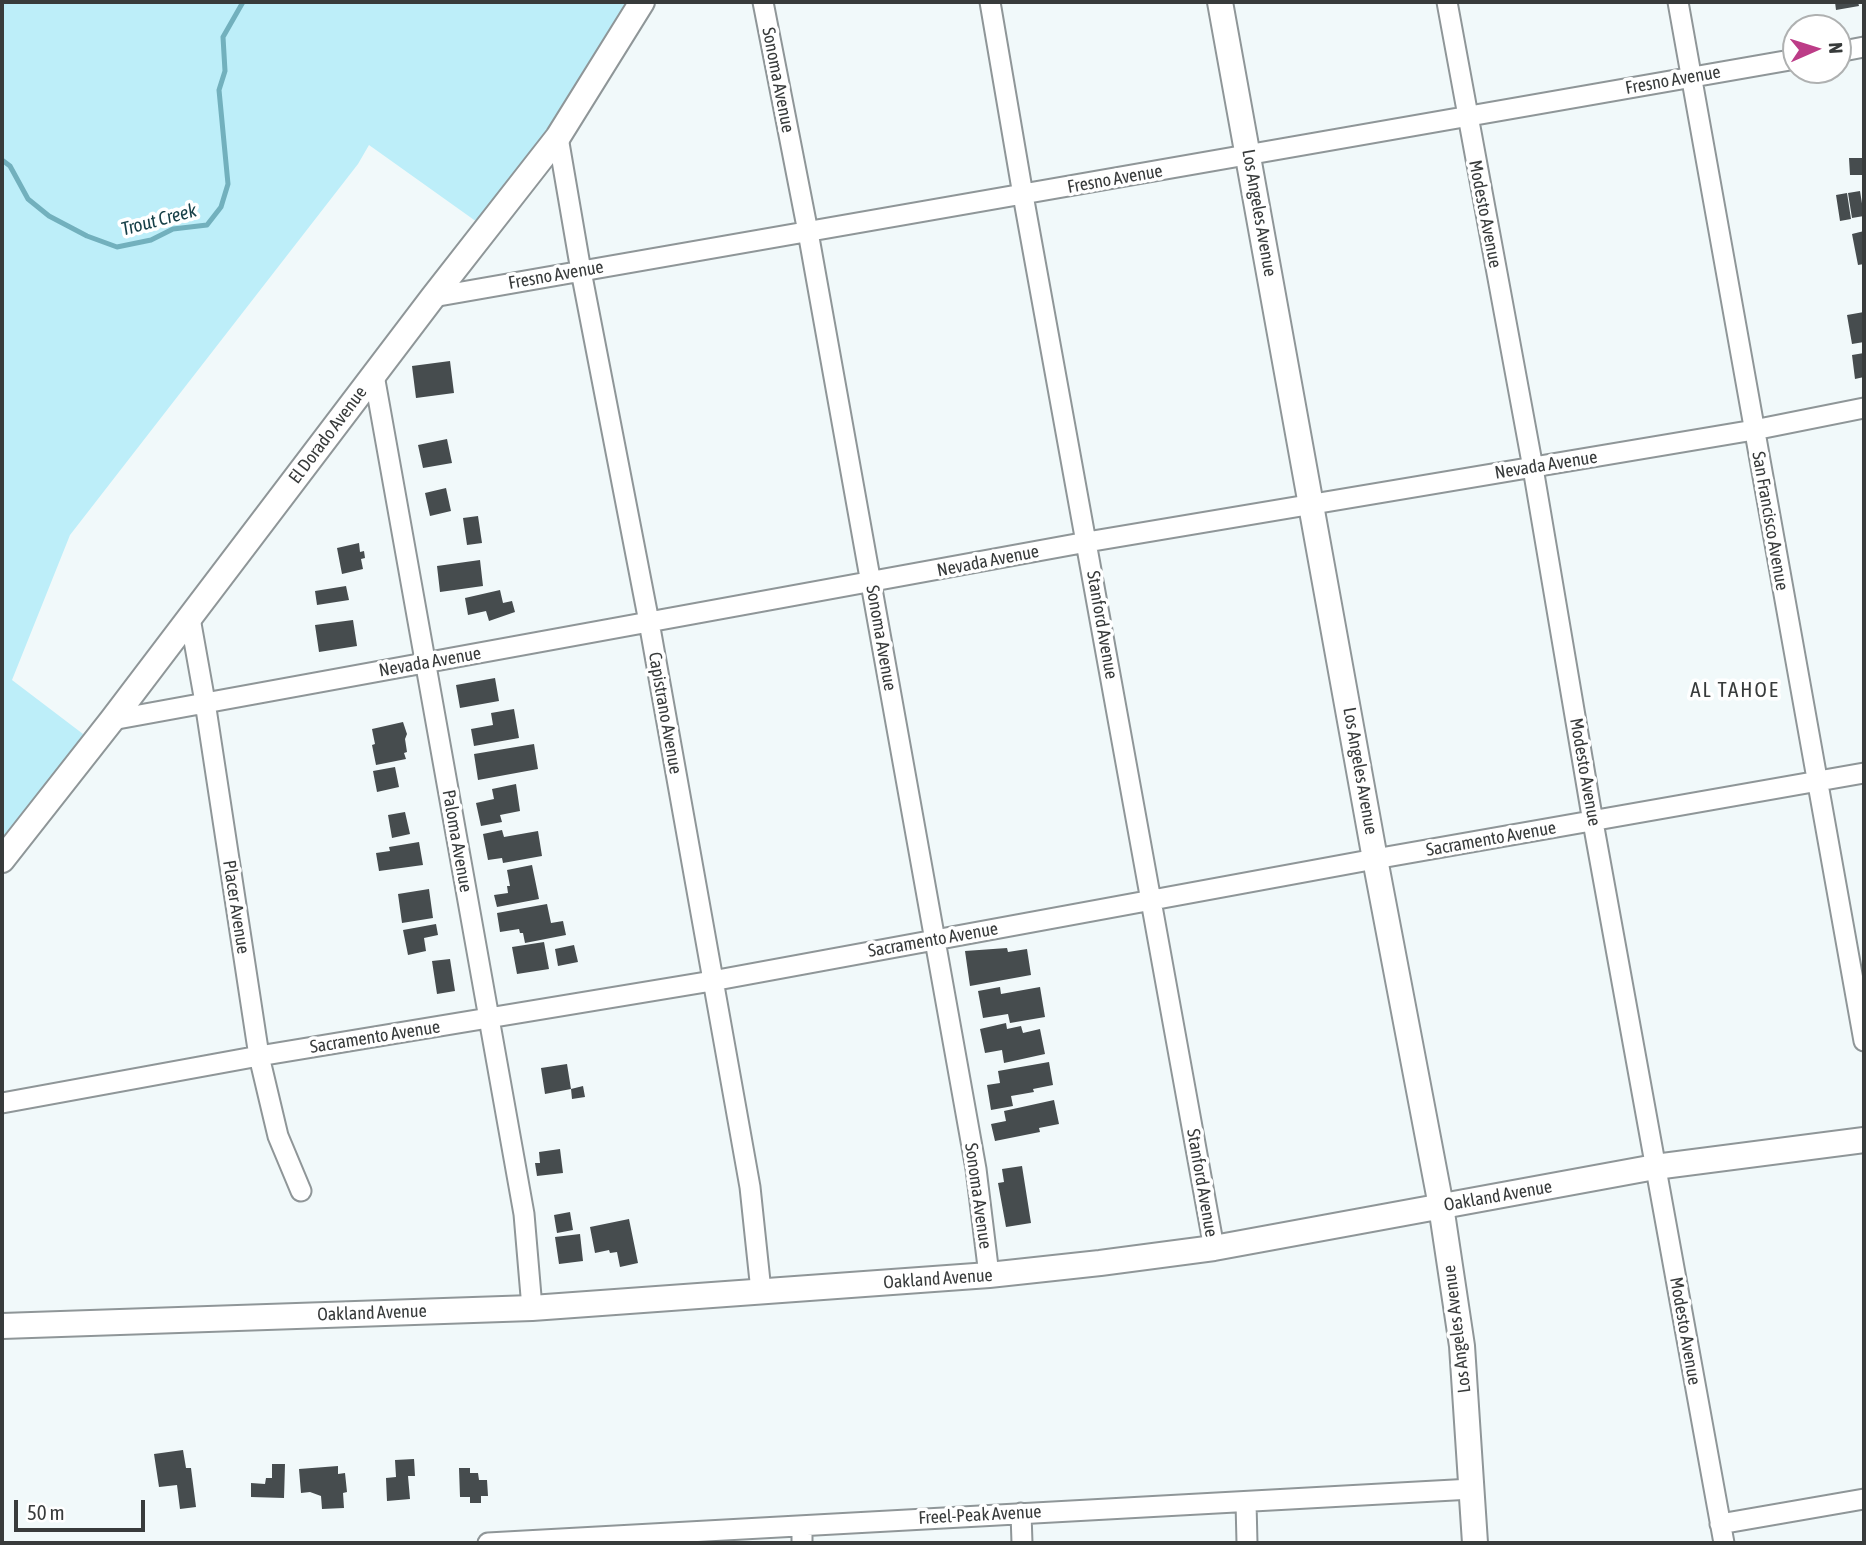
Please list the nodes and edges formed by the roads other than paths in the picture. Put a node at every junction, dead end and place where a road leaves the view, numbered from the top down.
1 (642, 2) edge
2 (763, 2) edge
3 (990, 2) edge
4 (1220, 2) edge
5 (1447, 2) edge
6 (1678, 2) edge
7 (1782, 61) edge
8 (1691, 76) junction
9 (1467, 118) junction
10 (558, 137) junction
11 (1248, 156) junction
12 (1023, 195) junction
13 (808, 232) junction
14 (581, 271) junction
15 (433, 297) junction
16 (374, 375) junction
17 (1864, 408) edge
18 (1754, 430) junction
19 (1533, 468) junction
20 (1311, 504) junction
21 (1087, 542) junction
22 (871, 583) junction
23 (190, 618) junction
24 (649, 622) junction
25 (425, 663) junction
26 (205, 702) junction
27 (112, 720) junction
28 (1864, 773) edge
29 (1816, 782) junction
30 (1594, 822) junction
31 (1376, 859) junction
32 (2, 860) edge
33 (1152, 901) junction
34 (935, 940) junction
35 (712, 981) junction
36 (488, 1018) junction
37 (1864, 1041) edge
38 (259, 1056) junction
39 (2, 1102) edge
40 (1864, 1140) edge
41 (1656, 1167) junction
42 (301, 1191) dead end
43 (1441, 1206) junction
44 (1214, 1248) junction
45 (989, 1275) junction
46 (761, 1291) junction
47 (533, 1308) junction
48 (2, 1326) edge
49 (1472, 1489) junction
50 (1864, 1499) edge
51 (1245, 1502) junction
52 (1021, 1513) junction
53 (802, 1534) edge
54 (1722, 1534) edge
55 (590, 1541) edge
56 (488, 1543) edge
57 (1022, 1543) edge
58 (1247, 1543) edge
59 (1475, 1543) edge

1 - 10 street, El Dorado Avenue
2 - 13 street, Sonoma Avenue
3 - 12 street, Stanford Avenue
4 - 11 street, Los Angeles Avenue
5 - 9 street, Modesto Avenue
6 - 8 street, San Francisco Avenue
7 - 8 street, Fresno Avenue
8 - 9 street, Fresno Avenue
8 - 18 street, San Francisco Avenue
9 - 11 street, Fresno Avenue
9 - 19 street, Modesto Avenue
10 - 14 street, Capistrano Avenue
10 - 15 street, El Dorado Avenue
11 - 12 street, Fresno Avenue
11 - 20 street, Los Angeles Avenue
12 - 13 street, Fresno Avenue
12 - 21 street, Stanford Avenue
13 - 14 street, Fresno Avenue
13 - 22 street, Sonoma Avenue
14 - 15 street, Fresno Avenue
14 - 24 street, Capistrano Avenue
15 - 16 street, El Dorado Avenue
16 - 23 street, El Dorado Avenue
16 - 25 street, Paloma Avenue
17 - 18 street, Nevada Avenue
18 - 19 street, Nevada Avenue
18 - 29 street, San Francisco Avenue
19 - 20 street, Nevada Avenue
19 - 30 street, Modesto Avenue
20 - 21 street, Nevada Avenue
20 - 31 street, Los Angeles Avenue
21 - 22 street, Nevada Avenue
21 - 33 street, Stanford Avenue
22 - 24 street, Nevada Avenue
22 - 34 street, Sonoma Avenue
23 - 26 street, Placer Avenue
23 - 27 street, El Dorado Avenue
24 - 25 street, Nevada Avenue
24 - 35 street, Capistrano Avenue
25 - 26 street, Nevada Avenue
25 - 36 street, Paloma Avenue
26 - 27 street, Nevada Avenue
26 - 38 street, Placer Avenue
27 - 32 street, El Dorado Avenue
28 - 29 street, Sacramento Avenue
29 - 30 street, Sacramento Avenue
29 - 37 street, San Francisco Avenue
30 - 31 street, Sacramento Avenue
30 - 41 street, Modesto Avenue
31 - 33 street, Sacramento Avenue
31 - 43 street, Los Angeles Avenue
33 - 34 street, Sacramento Avenue
33 - 44 street, Stanford Avenue
34 - 35 street, Sacramento Avenue
34 - 45 street, Sonoma Avenue
35 - 36 street, Sacramento Avenue
35 - 46 street, Capistrano Avenue
36 - 38 street, Sacramento Avenue
36 - 47 street, Paloma Avenue
38 - 39 street, Sacramento Avenue
38 - 42 street, Placer Avenue
40 - 41 street, Oakland Avenue
41 - 43 street, Oakland Avenue
41 - 54 street, Modesto Avenue
43 - 44 street, Oakland Avenue
43 - 49 street, Los Angeles Avenue
44 - 45 street, Oakland Avenue
45 - 46 street, Oakland Avenue
46 - 47 street, Oakland Avenue
47 - 48 street, Oakland Avenue
49 - 51 street, Freel-Peak Avenue
49 - 59 street, Los Angeles Avenue
50 - 54 street
51 - 52 street, Freel-Peak Avenue
51 - 58 street
52 - 53 street, Freel-Peak Avenue
52 - 57 street
53 - 55 street, Freel-Peak Avenue
55 - 56 street, Freel-Peak Avenue

